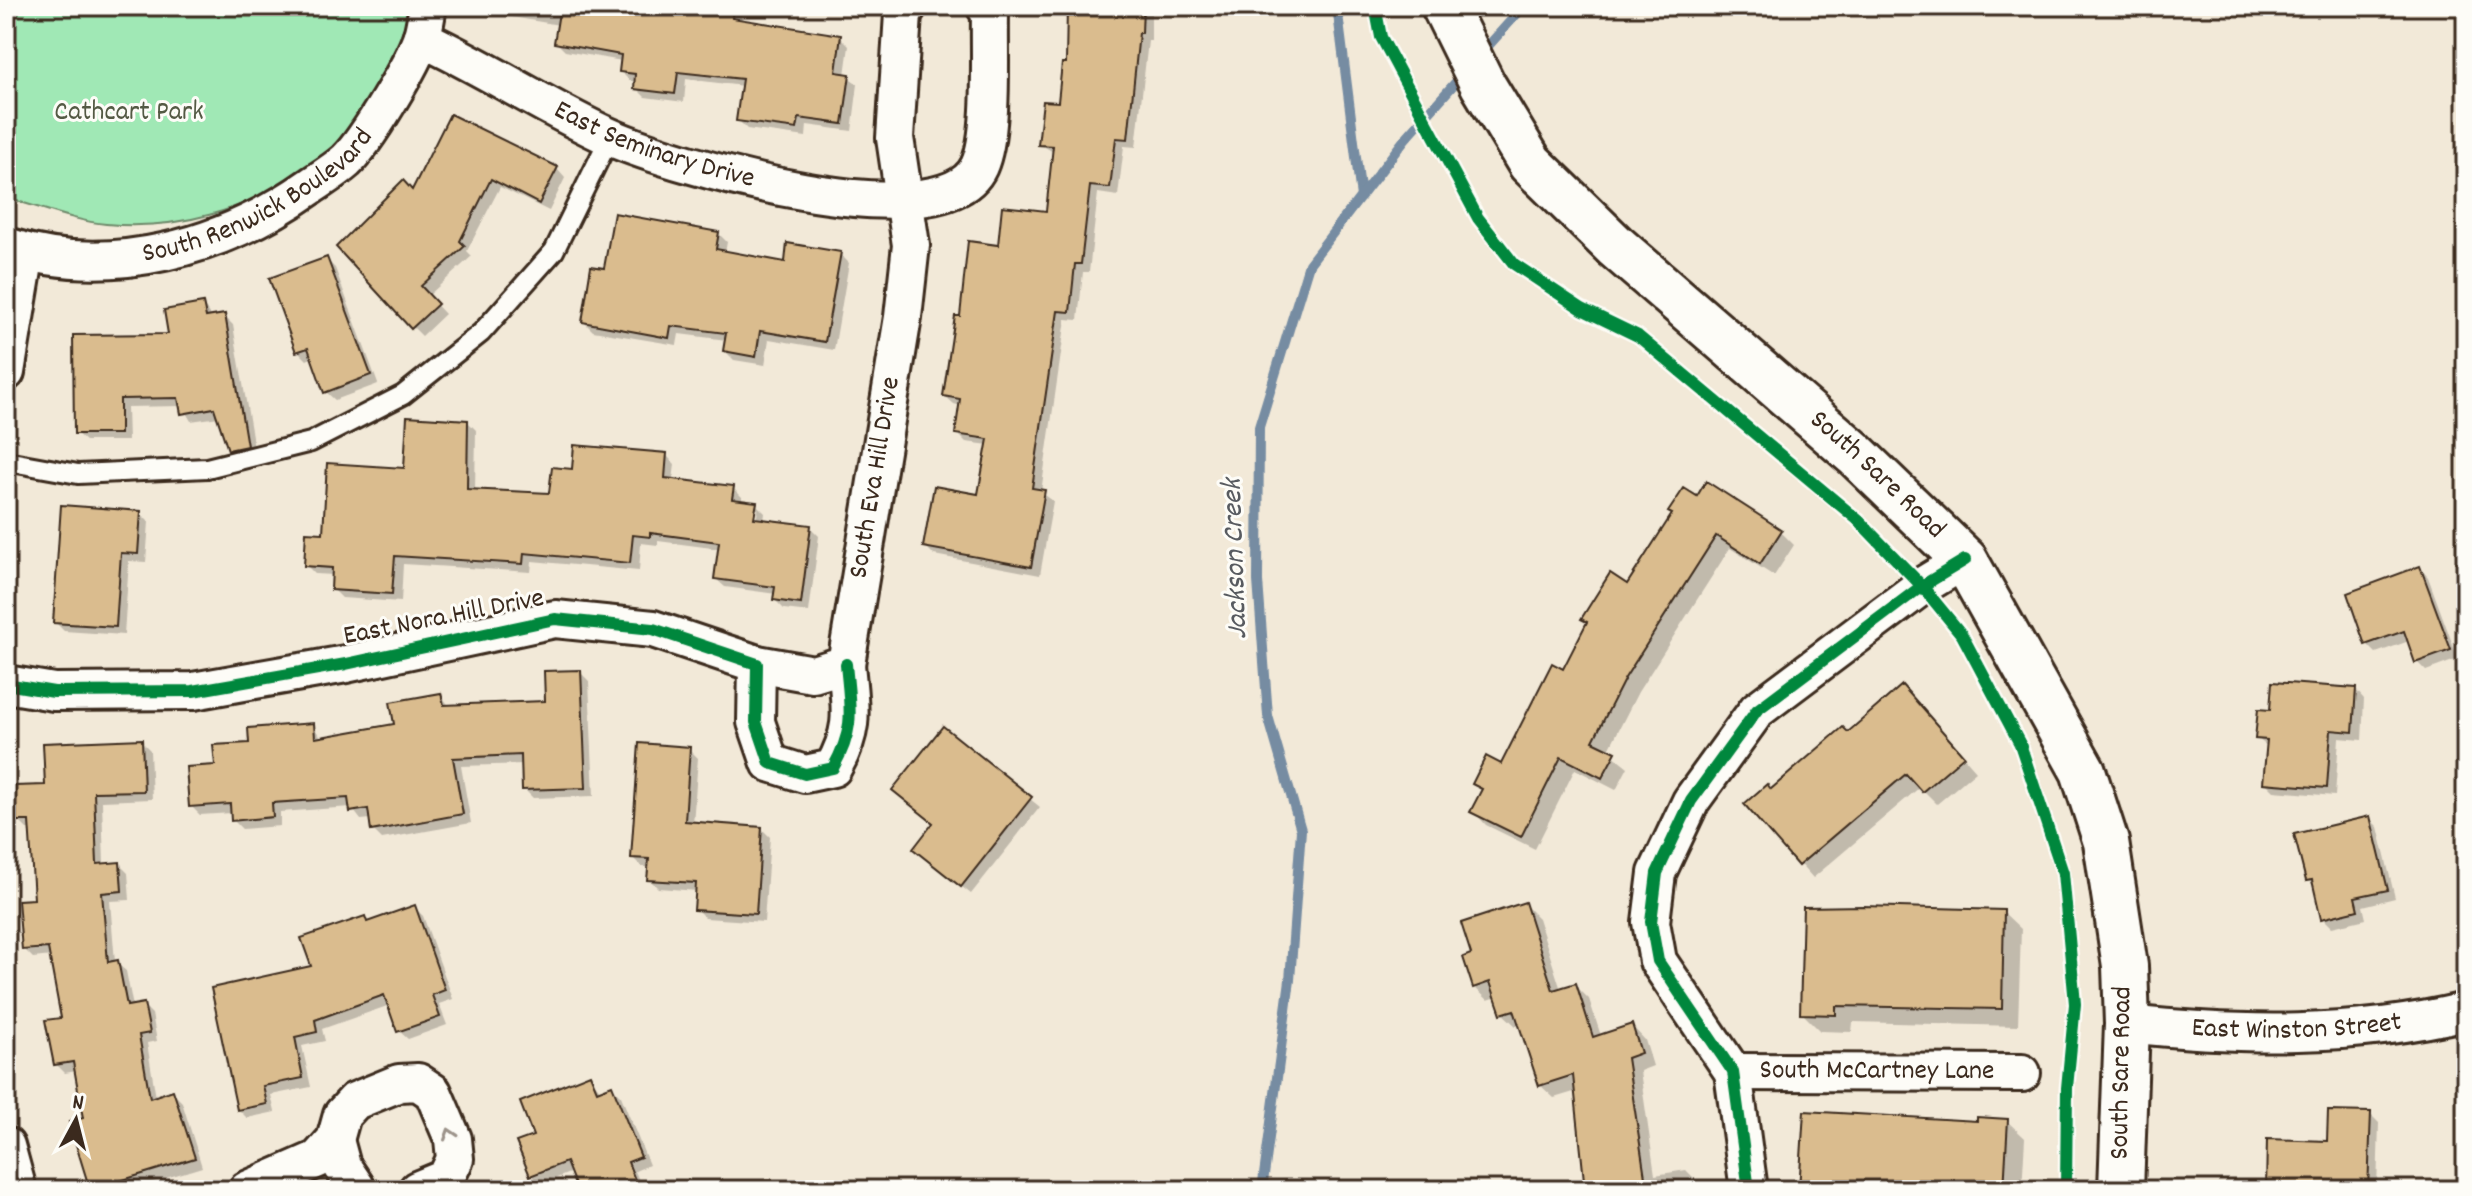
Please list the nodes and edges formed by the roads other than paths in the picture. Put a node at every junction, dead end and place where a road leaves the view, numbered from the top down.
1 (908, 6) edge
2 (985, 6) edge
3 (1445, 8) edge
4 (424, 22) edge
5 (610, 137) junction
6 (903, 200) junction
7 (16, 249) edge
8 (6, 372) edge
9 (6, 461) edge
10 (1965, 560) junction
11 (757, 664) junction
12 (846, 664) junction
13 (6, 684) edge
14 (2466, 1011) edge
15 (2127, 1024) junction
16 (1733, 1072) junction
17 (2022, 1073) dead end
18 (335, 1140) junction
19 (6, 1146) edge
20 (349, 1189) edge
21 (18, 1190) edge
22 (247, 1190) edge
23 (417, 1190) edge
24 (1749, 1190) edge
25 (2121, 1190) edge

1 - 6 street, South Eva Hill Drive
2 - 6 street
3 - 10 main road, South Sare Road
4 - 5 street, East Seminary Drive
4 - 7 street, South Renwick Boulevard
5 - 6 street, East Seminary Drive
5 - 9 lane
6 - 12 street, South Eva Hill Drive
7 - 8 street
10 - 15 main road, South Sare Road
10 - 16 street, South McCartney Lane
11 - 12 street
11 - 12 street
11 - 13 street, East Nora Hill Drive
14 - 15 street, East Winston Street
15 - 25 main road, South Sare Road
16 - 17 street, South McCartney Lane
16 - 24 street, South McCartney Lane
18 - 20 street
18 - 22 street
23 -> 18 street
19 - 21 street

